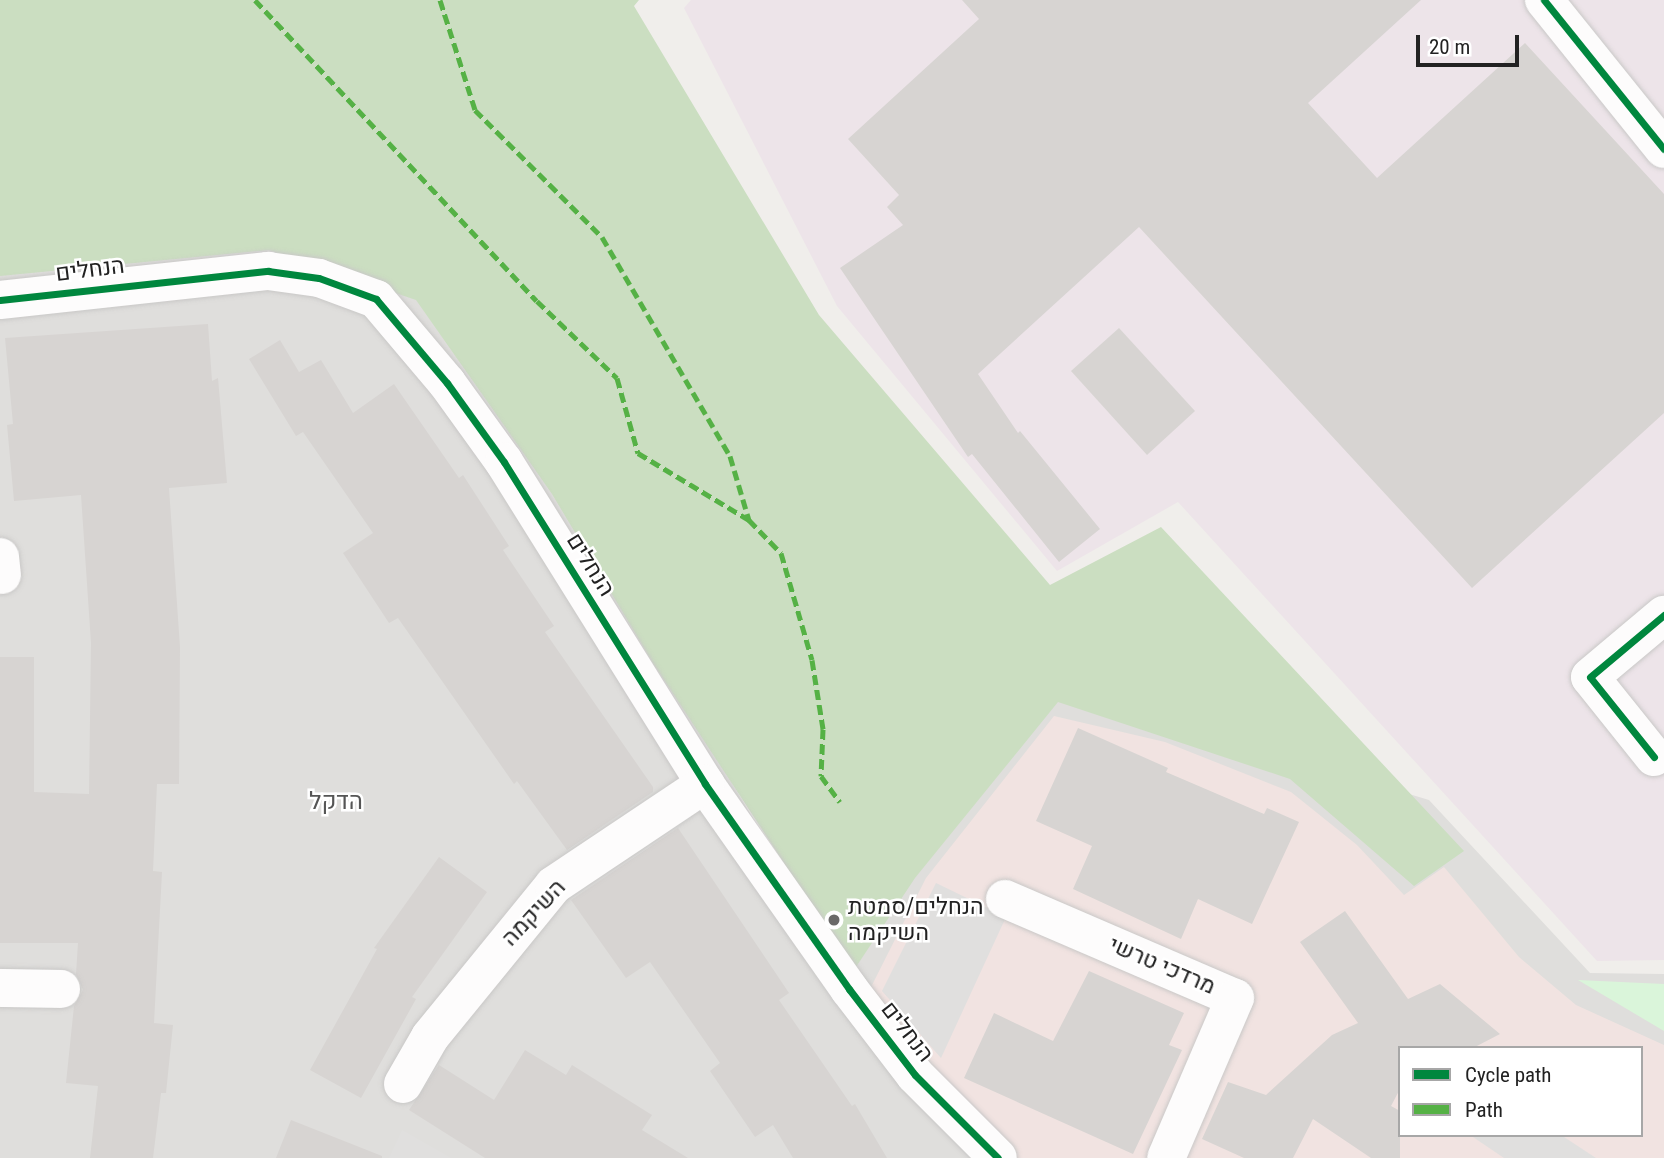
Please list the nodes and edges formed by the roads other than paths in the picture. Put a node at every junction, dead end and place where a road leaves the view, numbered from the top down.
1 (1544, 0) edge
2 (1664, 149) edge
3 (0, 300) edge
4 (1664, 615) edge
5 (1654, 757) dead end
6 (705, 784) junction
7 (1005, 899) dead end
8 (0, 988) edge
9 (61, 989) dead end
10 (403, 1083) dead end
11 (981, 1153) edge
12 (1166, 1158) edge

1 - 2 street
3 - 6 street, הנחלים
4 - 5 street
6 - 10 street, השיקמה
6 - 11 street, הנחלים
7 - 12 street, מרדכי טרשי
8 - 9 street

